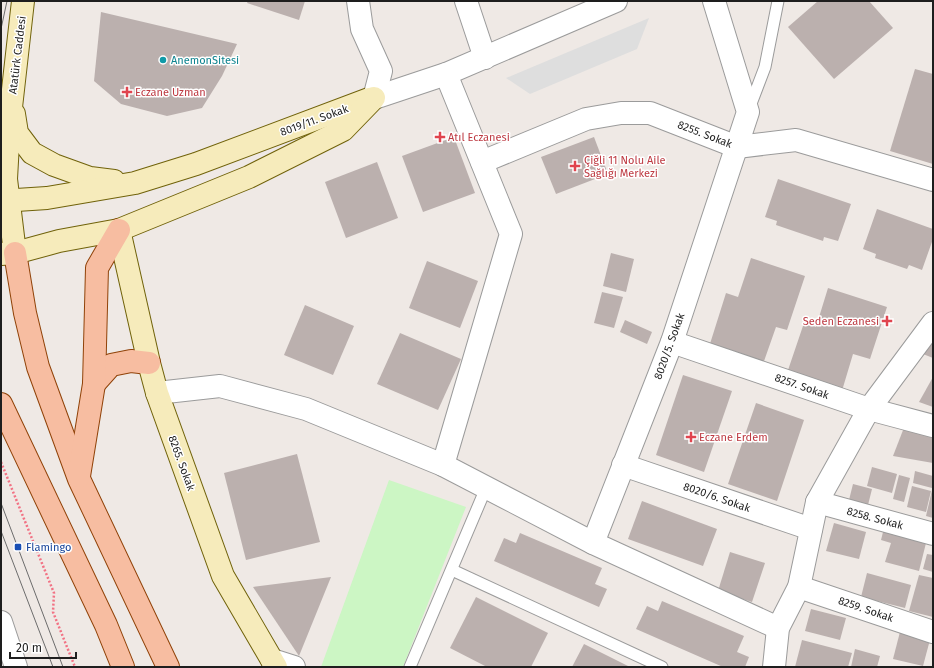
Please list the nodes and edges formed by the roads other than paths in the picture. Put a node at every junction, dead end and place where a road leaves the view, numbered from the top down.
1 (23, 1) edge
2 (358, 1) edge
3 (466, 1) edge
4 (616, 1) edge
5 (714, 1) edge
6 (778, 1) edge
7 (485, 58) junction
8 (446, 74) junction
9 (374, 98) junction
10 (12, 102) junction
11 (748, 112) junction
12 (737, 147) junction
13 (482, 162) junction
14 (933, 180) edge
15 (135, 183) junction
16 (5, 201) edge
17 (120, 230) junction
18 (8, 254) edge
19 (933, 323) edge
20 (672, 342) junction
21 (149, 363) junction
22 (94, 384) junction
23 (157, 393) junction
24 (1, 404) edge
25 (868, 409) junction
26 (933, 426) edge
27 (443, 465) junction
28 (623, 465) junction
29 (79, 480) junction
30 (486, 488) junction
31 (817, 502) junction
32 (811, 529) junction
33 (933, 534) edge
34 (593, 543) junction
35 (452, 570) junction
36 (799, 586) junction
37 (1, 622) edge
38 (778, 628) junction
39 (933, 632) edge
40 (274, 663) edge
41 (16, 667) edge
42 (123, 667) edge
43 (168, 667) edge
44 (294, 667) edge
45 (410, 667) edge
46 (662, 667) edge
47 (774, 667) edge

1 - 10 street, Atatürk Caddesi
2 - 9 street
3 - 7 street
4 - 7 street, 8019/11. Sokak
5 - 11 street
6 - 11 lane
7 - 8 street, 8019/11. Sokak
8 - 9 street, 8019/11. Sokak
8 - 13 street
9 - 15 street, 8019/11. Sokak
9 - 17 street
10 - 15 street
10 - 16 street, Atatürk Caddesi
11 - 12 street, 8020/5. Sokak
12 - 13 street, 8255. Sokak
12 - 14 street, 8255. Sokak
12 - 20 street, 8020/5. Sokak
13 - 27 street
15 - 16 street, 8019/11. Sokak
16 - 18 street, Atatürk Caddesi
17 - 18 street
17 - 21 street, 8265. Sokak
17 - 22 main road
18 - 29 main road
19 - 25 street
20 - 25 street, 8257. Sokak
20 - 28 street, 8020/5. Sokak
21 - 22 main road
21 - 23 street, 8265. Sokak
22 - 29 main road
23 - 27 street
23 - 40 street, 8265. Sokak
24 - 42 main road
25 - 26 street, 8257. Sokak
25 - 31 street
27 - 30 street
28 - 32 street, 8020/6. Sokak
28 - 34 street, 8020/5. Sokak
29 - 43 main road
30 - 34 street
30 - 35 lane
31 - 32 street
31 - 33 street, 8258. Sokak
32 - 36 street
34 - 38 street
35 - 45 lane
35 - 46 lane
36 - 38 street
36 - 39 street, 8259. Sokak
37 - 41 street
38 - 47 street
40 - 44 street, 8265. Sokak

